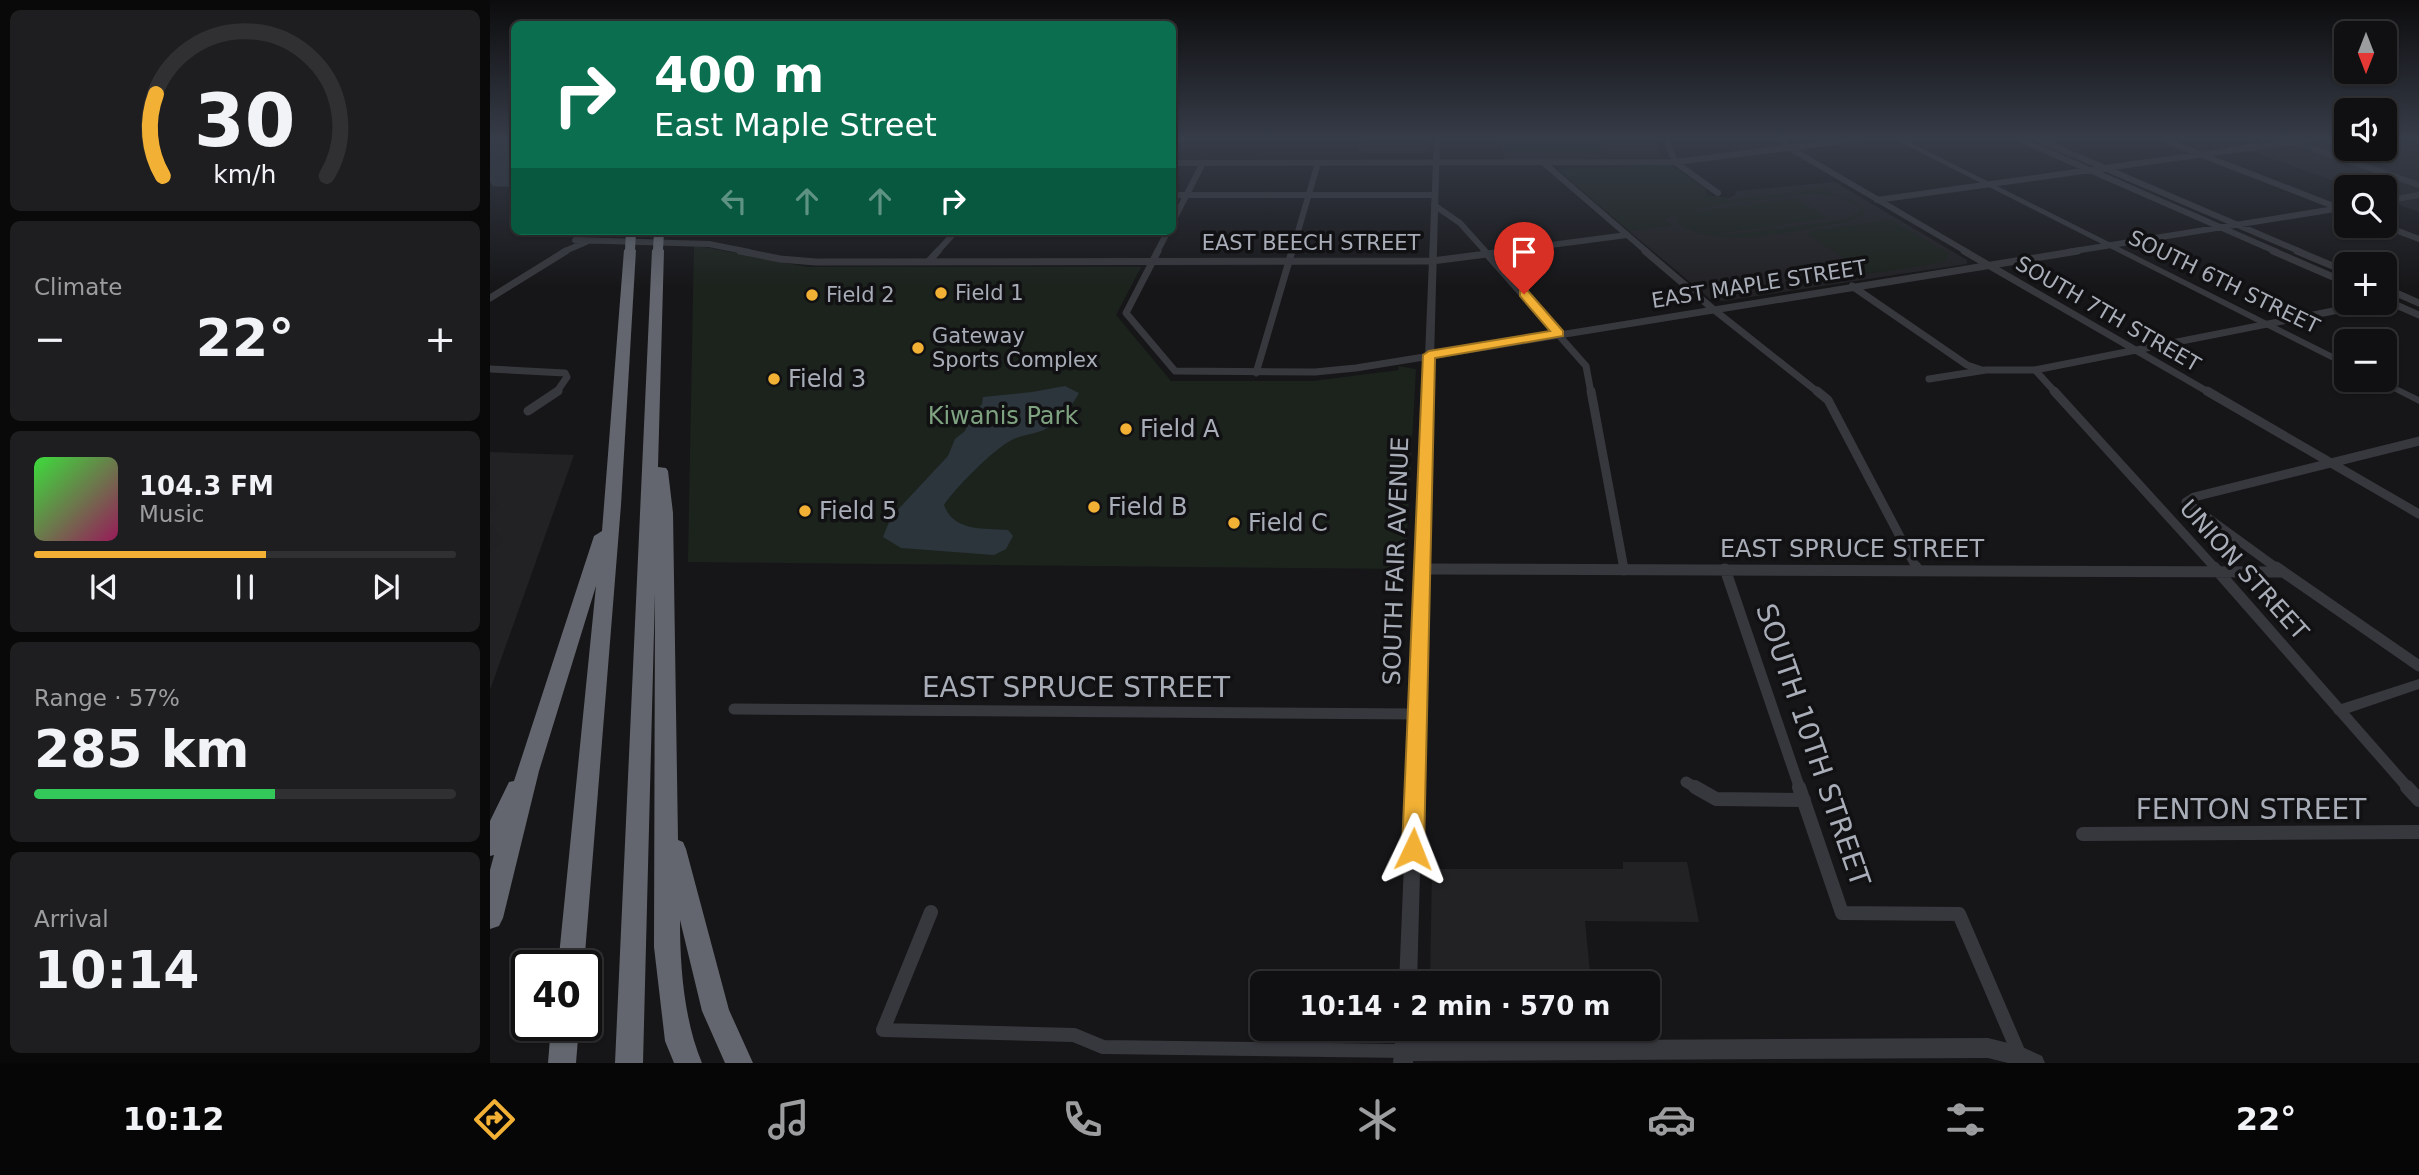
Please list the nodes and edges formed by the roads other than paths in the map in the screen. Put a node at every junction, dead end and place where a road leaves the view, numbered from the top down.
1 (1190, 189) edge
2 (1310, 189) edge
3 (1434, 189) edge
4 (1573, 189) edge
5 (1712, 189) edge
6 (1858, 189) edge
7 (1961, 189) edge
8 (1994, 189) edge
9 (2131, 189) edge
10 (2152, 189) edge
11 (2290, 189) edge
12 (1718, 193) dead end
13 (1176, 195) edge
14 (1187, 195) junction
15 (1308, 195) junction
16 (1434, 195) junction
17 (2419, 195) edge
18 (2397, 199) edge
19 (1877, 200) junction
20 (1434, 205) junction
21 (2334, 205) edge
22 (2334, 210) edge
23 (1176, 216) edge
24 (2236, 225) junction
25 (2219, 228) junction
26 (2397, 231) edge
27 (953, 235) edge
28 (1166, 235) edge
29 (1626, 235) junction
30 (658, 237) edge
31 (631, 238) edge
32 (2419, 239) edge
33 (575, 240) dead end
34 (590, 240) junction
35 (2108, 246) junction
36 (1489, 254) junction
37 (1289, 260) junction
38 (1153, 261) junction
39 (1432, 261) junction
40 (928, 262) junction
41 (1987, 264) junction
42 (2334, 266) edge
43 (2334, 277) edge
44 (1852, 286) junction
45 (2397, 293) edge
46 (2419, 294) edge
47 (2405, 297) junction
48 (490, 298) edge
49 (2397, 298) edge
50 (2419, 303) edge
51 (2397, 305) edge
52 (1713, 309) junction
53 (2334, 311) edge
54 (2419, 315) edge
55 (2265, 324) junction
56 (1558, 334) junction
57 (2135, 350) junction
58 (1429, 355) junction
59 (2334, 358) edge
60 (490, 369) edge
61 (1986, 370) junction
62 (2035, 370) junction
63 (1256, 373) junction
64 (1929, 379) dead end
65 (2397, 390) edge
66 (653, 395) junction
67 (2419, 401) edge
68 (528, 411) dead end
69 (2419, 441) edge
70 (2330, 463) junction
71 (613, 505) junction
72 (2419, 514) edge
73 (1422, 569) junction
74 (1725, 569) junction
75 (1624, 570) junction
76 (1918, 570) junction
77 (2219, 572) junction
78 (2281, 572) junction
79 (2419, 666) edge
80 (2419, 684) edge
81 (734, 709) dead end
82 (2340, 709) junction
83 (1418, 714) junction
84 (528, 771) junction
85 (1686, 782) dead end
86 (1804, 800) junction
87 (2419, 800) edge
88 (667, 822) junction
89 (2419, 832) edge
90 (2083, 834) dead end
91 (490, 846) edge
92 (931, 912) dead end
93 (490, 918) edge
94 (572, 950) edge
95 (1408, 971) edge
96 (564, 1041) edge
97 (1404, 1057) edge
98 (2026, 1061) edge
99 (562, 1063) edge
100 (629, 1063) edge
101 (688, 1063) edge
102 (738, 1063) edge

1 - 14 street
2 - 15 street
3 - 16 street, SOUTH FAIR AVENUE
4 - 29 street
5 - 12 street
6 - 19 street, SOUTH 7TH STREET
7 - 19 street
8 - 35 street, SOUTH 6TH STREET
9 - 25 street
10 - 24 street
11 - 21 street
13 - 14 street
14 - 15 street
14 - 23 street
15 - 16 street
15 - 37 street
16 - 20 street, SOUTH FAIR AVENUE
17 - 18 street
19 - 41 street, SOUTH 7TH STREET
20 - 36 street
20 - 39 street, SOUTH FAIR AVENUE
22 - 24 street, EAST MAPLE STREET
24 - 25 street, EAST MAPLE STREET
24 - 42 street
25 - 35 street, EAST MAPLE STREET
25 - 43 street
26 - 32 street
27 - 40 street
28 - 38 street
29 - 36 street, EAST BEECH STREET
29 - 52 street
30 - 66 highway
31 - 71 highway
33 - 34 street, EAST BEECH STREET
34 - 40 street, EAST BEECH STREET
34 - 48 street
35 - 41 street, EAST MAPLE STREET
35 - 55 street, SOUTH 6TH STREET
36 - 39 street, EAST BEECH STREET
36 - 56 street
37 - 38 street, EAST BEECH STREET
37 - 39 street, EAST BEECH STREET
37 - 63 street
38 - 40 street, EAST BEECH STREET
38 - 63 street, EAST MAPLE STREET
39 - 58 street, SOUTH FAIR AVENUE
41 - 44 street, EAST MAPLE STREET
41 - 57 street, SOUTH 7TH STREET
44 - 52 street, EAST MAPLE STREET
44 - 61 street
45 - 47 street
46 - 47 street
47 - 49 street
47 - 50 street
51 - 54 street
52 - 56 street, EAST MAPLE STREET
52 - 76 street
53 - 55 street
55 - 57 street
55 - 59 street, SOUTH 6TH STREET
56 - 58 street, EAST MAPLE STREET
56 - 75 street
57 - 62 street
57 - 70 street, SOUTH 7TH STREET
58 - 63 street, EAST MAPLE STREET
58 - 73 street, SOUTH FAIR AVENUE
60 - 68 street
61 - 62 street
61 - 64 street
62 - 77 street, UNION STREET
65 - 67 street
66 - 88 highway
66 - 100 highway
69 - 70 street
70 - 72 street, SOUTH 7TH STREET
70 - 78 street
71 - 84 highway
71 - 94 highway
73 - 75 street, EAST SPRUCE STREET
73 - 83 street, SOUTH FAIR AVENUE
74 - 75 street, EAST SPRUCE STREET
74 - 76 street, EAST SPRUCE STREET
74 - 86 street, SOUTH 10TH STREET
76 - 77 street, EAST SPRUCE STREET
77 - 78 street, EAST SPRUCE STREET
77 - 82 street, UNION STREET
78 - 79 street
80 - 82 street
81 - 83 street, EAST SPRUCE STREET
82 - 87 street, UNION STREET
83 - 95 street, SOUTH FAIR AVENUE
84 - 91 highway
84 - 93 highway
85 - 86 street
86 - 98 street, SOUTH 10TH STREET
88 - 101 highway
88 - 102 highway
89 - 90 street, FENTON STREET
92 - 97 street
96 - 99 highway
97 - 98 street

